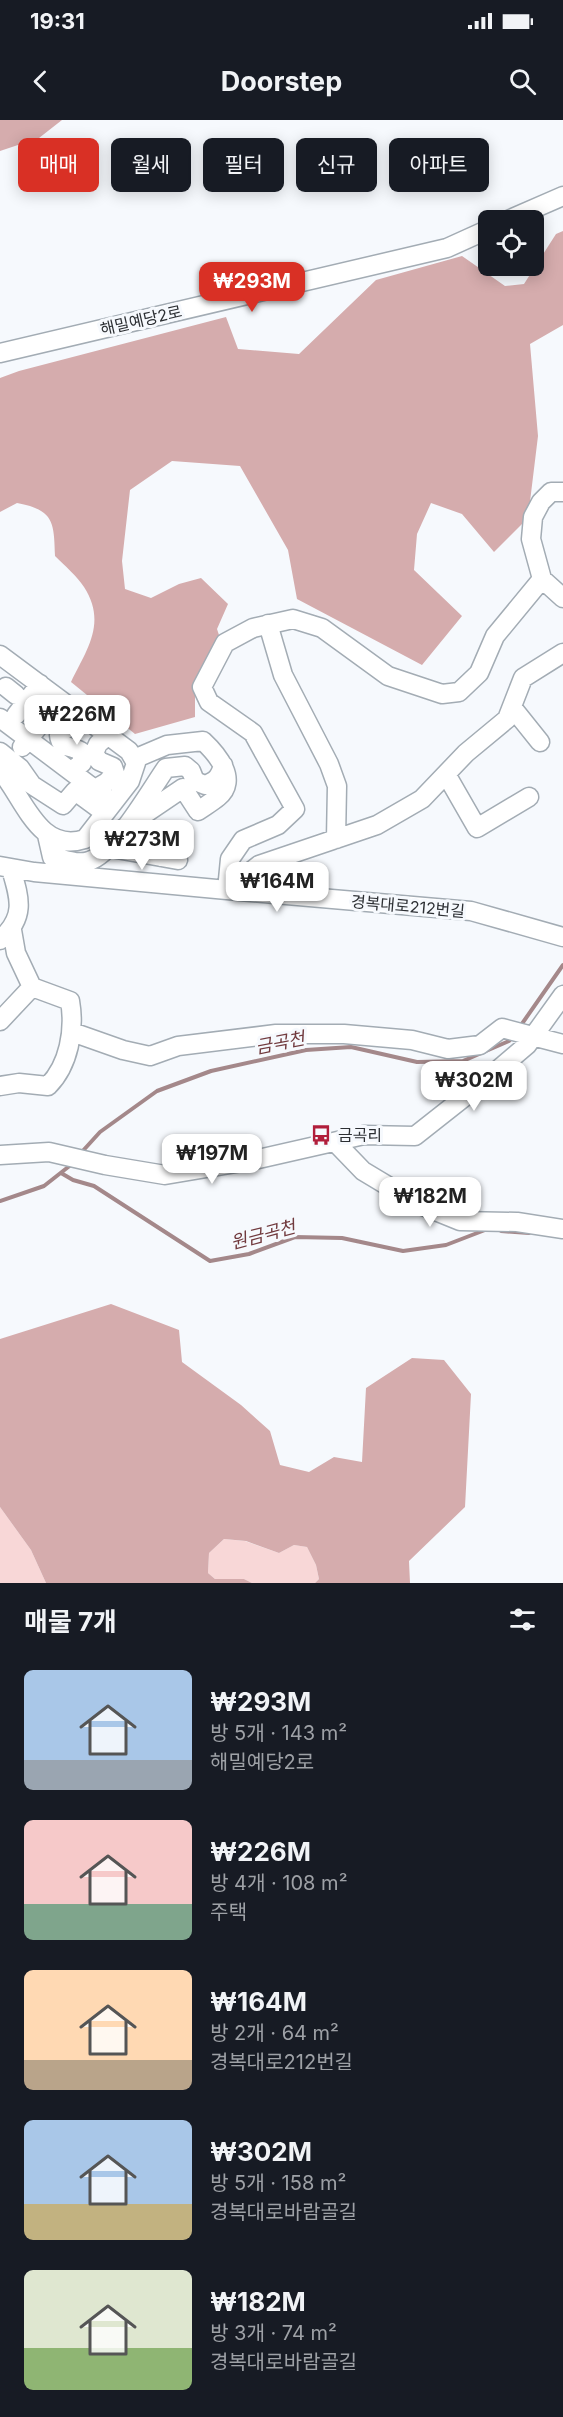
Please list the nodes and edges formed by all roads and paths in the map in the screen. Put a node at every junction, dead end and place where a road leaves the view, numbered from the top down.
1 (563, 196) edge
2 (531, 210) edge
3 (478, 234) edge
4 (0, 353) edge
5 (563, 492) edge
6 (542, 579) junction
7 (563, 598) edge
8 (268, 624) junction
9 (563, 653) edge
10 (2, 659) edge
11 (60, 700) junction
12 (14, 706) edge
13 (512, 707) junction
14 (81, 715) junction
15 (108, 735) junction
16 (28, 739) junction
17 (540, 742) dead end
18 (134, 759) junction
19 (4, 761) edge
20 (223, 765) junction
21 (70, 771) junction
22 (446, 774) junction
23 (94, 789) junction
24 (529, 797) dead end
25 (106, 812) junction
26 (130, 824) junction
27 (47, 835) junction
28 (164, 838) dead end
29 (336, 839) junction
30 (111, 848) junction
31 (57, 866) junction
32 (6, 867) edge
33 (226, 890) junction
34 (6, 935) edge
35 (562, 937) edge
36 (32, 987) junction
37 (563, 995) edge
38 (0, 1021) edge
39 (72, 1032) junction
40 (530, 1036) junction
41 (563, 1044) edge
42 (0, 1086) edge
43 (335, 1142) junction
44 (0, 1155) edge
45 (563, 1229) edge

1 - 2 street
3 - 4 street, 해밀예당2로
5 - 6 street
6 - 7 street
6 - 8 street
8 - 29 street
8 - 33 street
9 - 13 street
10 - 12 street
11 - 12 street
11 - 14 street
11 - 16 street
12 - 16 street
13 - 17 street
13 - 22 street
14 - 15 street
14 - 21 street
15 - 18 street
15 - 23 street
16 - 19 street
16 - 21 street
18 - 20 street
18 - 25 street
19 - 25 street
19 - 27 street
20 - 26 street
20 - 26 street
21 - 23 street
22 - 24 street
22 - 29 street
23 - 25 street
25 - 27 street
26 - 30 street
27 - 31 street
28 - 30 street
29 - 33 street
30 - 31 street
31 - 32 street, 경복대로212번길
31 - 33 street, 경복대로212번길
32 - 34 street
33 - 35 street, 경복대로212번길
34 - 36 street
36 - 38 street
36 - 39 street
37 - 40 street
39 - 40 street
39 - 42 street
40 - 41 street
40 - 43 street
43 - 44 street
43 - 45 street

